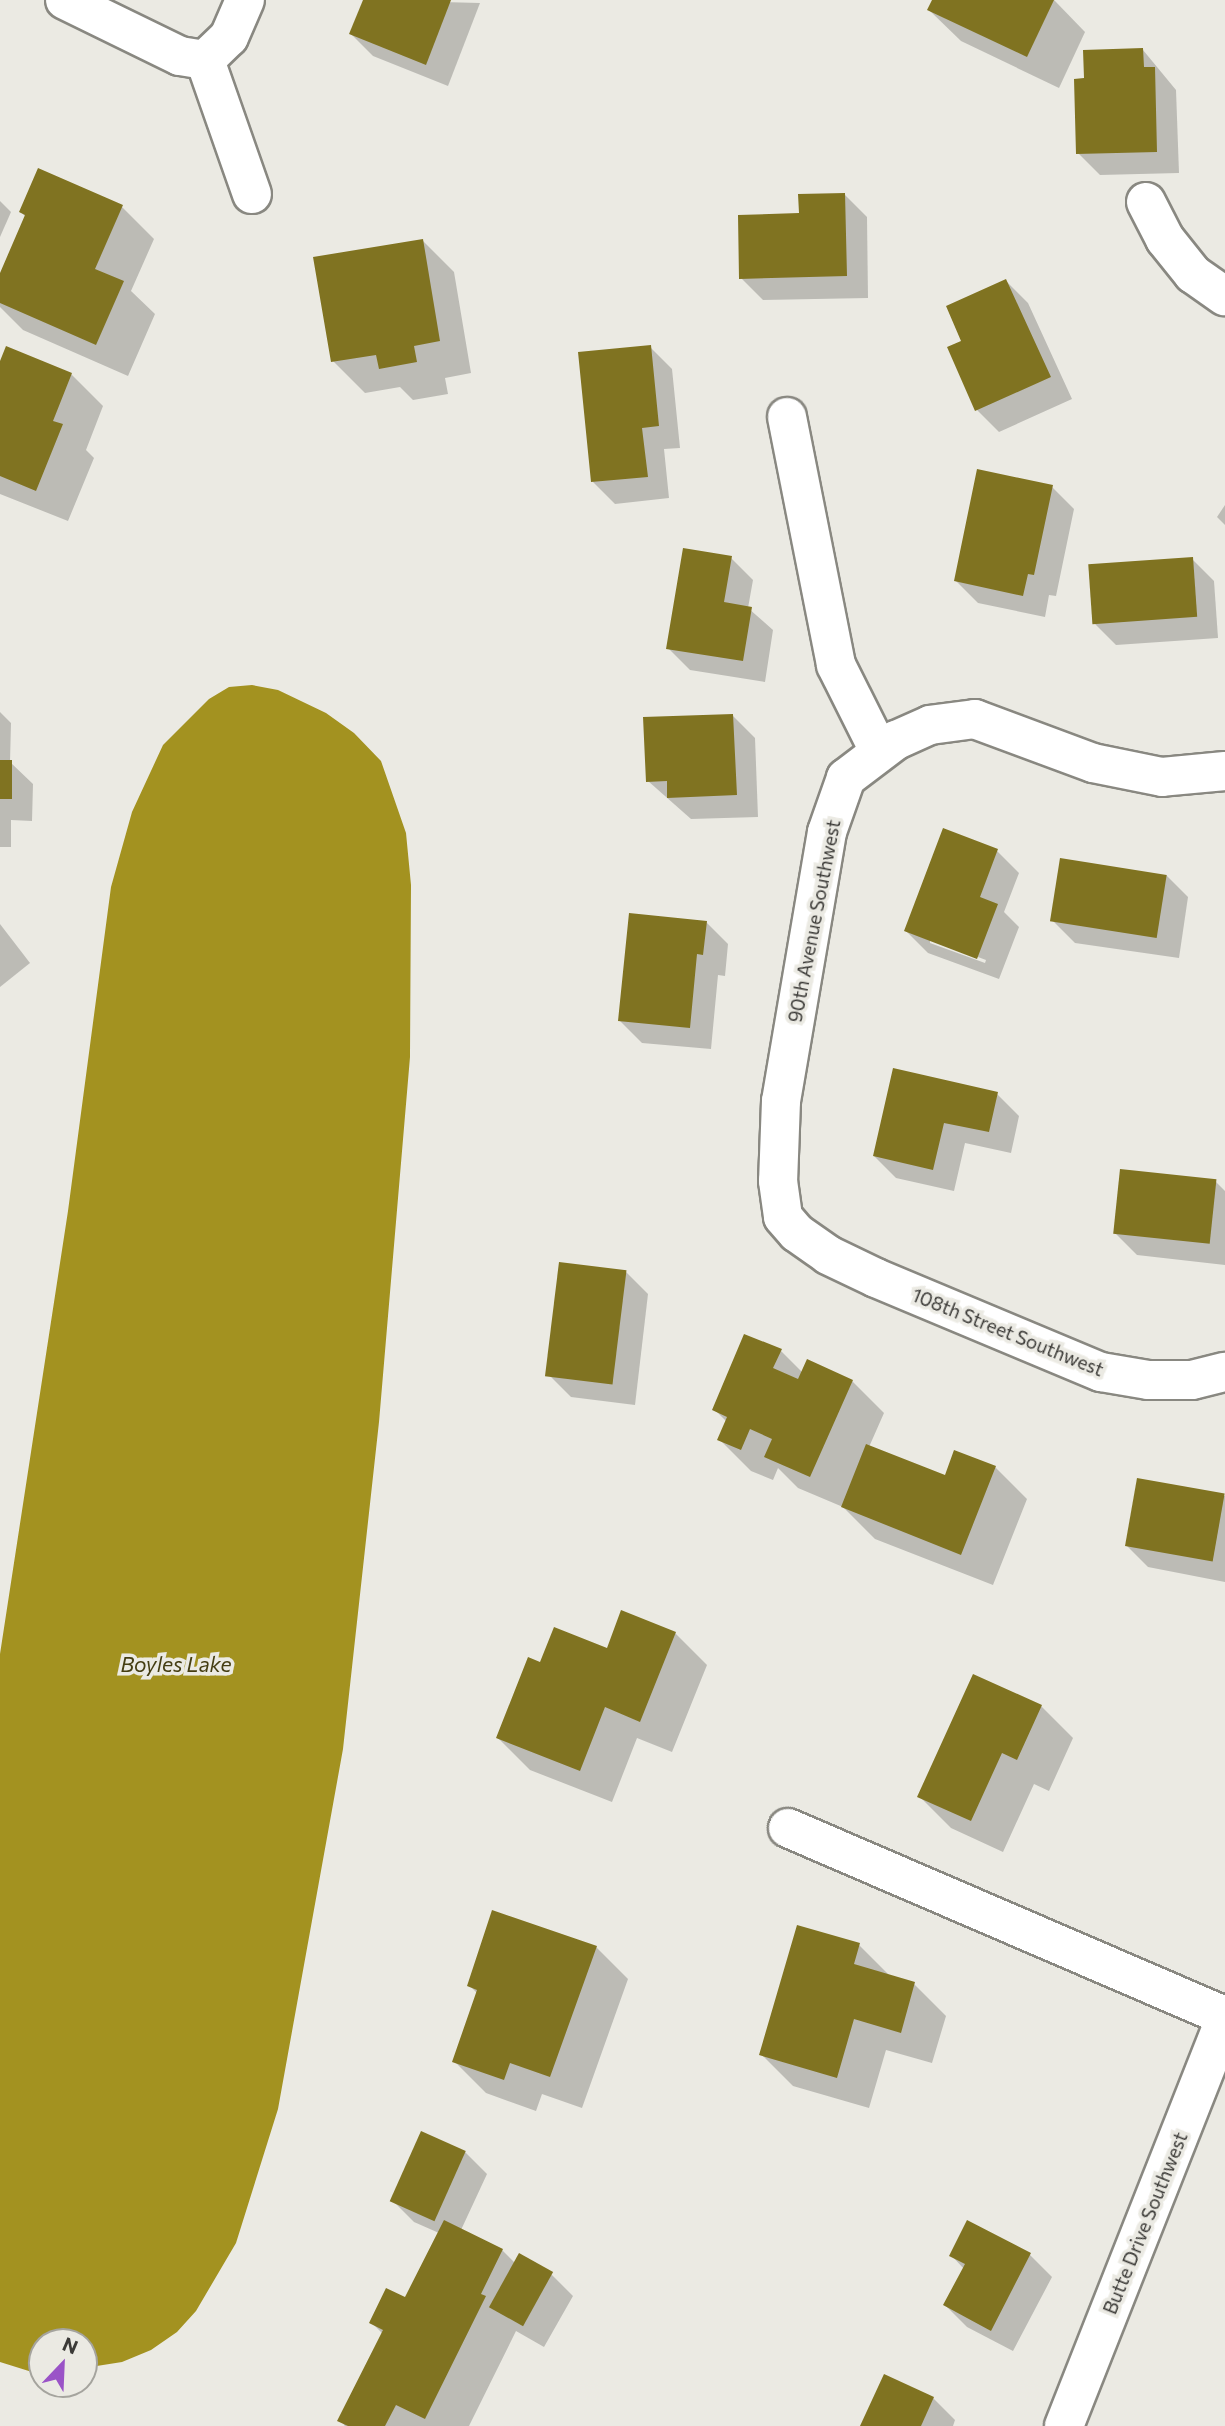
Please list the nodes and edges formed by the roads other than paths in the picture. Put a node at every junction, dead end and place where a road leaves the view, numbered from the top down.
1 (65, 0) edge
2 (245, 0) edge
3 (205, 60) junction
4 (252, 194) dead end
5 (1146, 202) dead end
6 (1225, 296) edge
7 (788, 417) dead end
8 (879, 751) junction
9 (1225, 771) edge
10 (876, 1278) joint
11 (1225, 1372) edge
12 (788, 1828) dead end
13 (1225, 2018) edge
14 (1064, 2426) edge

1 - 3 street
2 - 3 street
3 - 4 street
5 - 6 street
7 - 8 street
8 - 9 street, 90th Avenue Southwest
8 - 10 street, 90th Avenue Southwest
10 - 11 street, 108th Street Southwest
12 - 13 street
13 - 14 street, Butte Drive Southwest

